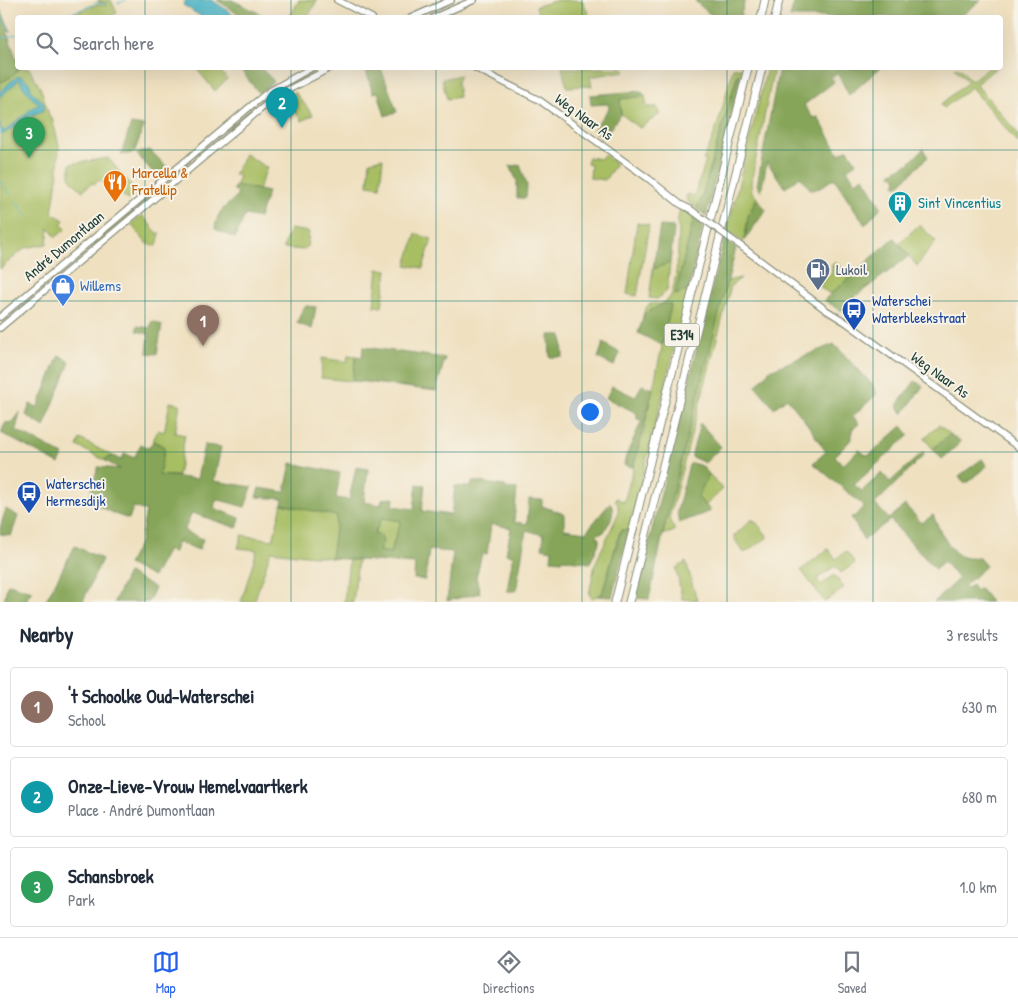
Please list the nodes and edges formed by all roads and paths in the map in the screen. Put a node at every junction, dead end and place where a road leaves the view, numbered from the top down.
1 (337, 0) edge
2 (451, 0) edge
3 (474, 0) edge
4 (765, 0) edge
5 (779, 0) edge
6 (366, 15) edge
7 (418, 15) edge
8 (440, 15) edge
9 (762, 15) edge
10 (775, 15) edge
11 (307, 70) edge
12 (326, 70) edge
13 (479, 70) edge
14 (748, 70) edge
15 (762, 70) edge
16 (0, 316) edge
17 (0, 328) edge
18 (1018, 447) edge
19 (615, 602) edge
20 (629, 602) edge

1 - 6 main road
2 - 7 main road
3 - 8 main road
4 - 9 highway
5 - 10 highway
11 - 16 main road, André Dumontlaan
12 - 17 main road, André Dumontlaan
13 - 18 main road, Weg Naar As, bridge
14 - 19 highway, E314
15 - 20 highway, E314

